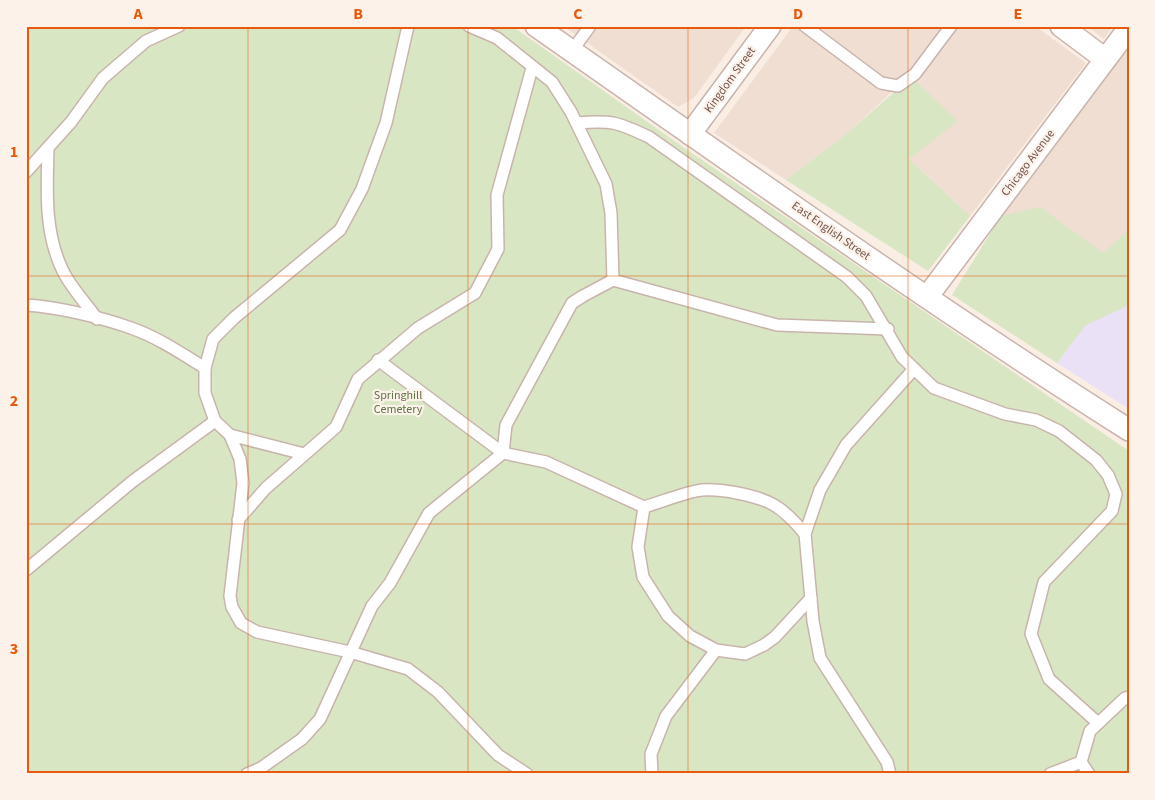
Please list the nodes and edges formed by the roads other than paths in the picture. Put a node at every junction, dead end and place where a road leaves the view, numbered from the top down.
1 (179, 26) edge
2 (408, 26) edge
3 (469, 26) edge
4 (536, 26) edge
5 (590, 26) edge
6 (770, 26) edge
7 (805, 26) edge
8 (951, 26) edge
9 (1061, 26) edge
10 (1129, 28) edge
11 (572, 51) junction
12 (1105, 59) junction
13 (532, 68) junction
14 (577, 123) junction
15 (690, 134) junction
16 (48, 148) junction
17 (26, 172) edge
18 (613, 280) junction
19 (927, 297) junction
20 (26, 305) edge
21 (97, 319) junction
22 (888, 329) junction
23 (378, 360) junction
24 (205, 368) junction
25 (914, 369) junction
26 (215, 420) junction
27 (1129, 430) edge
28 (230, 434) junction
29 (503, 453) junction
30 (304, 454) junction
31 (644, 508) junction
32 (238, 520) junction
33 (805, 534) junction
34 (26, 570) edge
35 (811, 598) junction
36 (716, 650) junction
37 (350, 652) junction
38 (1129, 697) edge
39 (1098, 723) junction
40 (1081, 762) junction
41 (247, 774) edge
42 (527, 774) edge
43 (652, 774) edge
44 (890, 774) edge
45 (1050, 774) edge
46 (1089, 774) edge

1 - 16 lane
2 - 24 lane
3 - 13 lane
4 - 11 street, East English Street
5 - 11 lane
6 - 15 street, Kingdom Street
7 - 8 lane
9 - 12 street
10 - 12 street, Chicago Avenue
11 - 15 street, East English Street
12 - 19 street, Chicago Avenue
13 - 14 lane
13 - 23 lane
14 - 18 lane
14 - 22 lane
15 - 19 street, East English Street
16 - 17 lane
16 - 21 lane
18 - 22 lane
18 - 29 lane
19 - 27 street, East English Street
20 - 21 lane
21 - 24 lane
22 - 25 lane
23 - 29 lane
23 - 30 lane
24 - 26 lane
25 - 33 lane
25 - 39 lane
26 - 28 lane
26 - 34 lane
28 - 30 lane
28 - 32 lane
29 - 31 lane
29 - 37 lane
30 - 32 lane
31 - 33 lane
31 - 36 lane
32 - 37 lane
33 - 35 lane
35 - 36 lane
35 - 44 lane
36 - 43 lane
37 - 41 lane
37 - 42 lane
38 - 39 lane
39 - 40 lane
40 - 45 lane
40 - 46 lane

